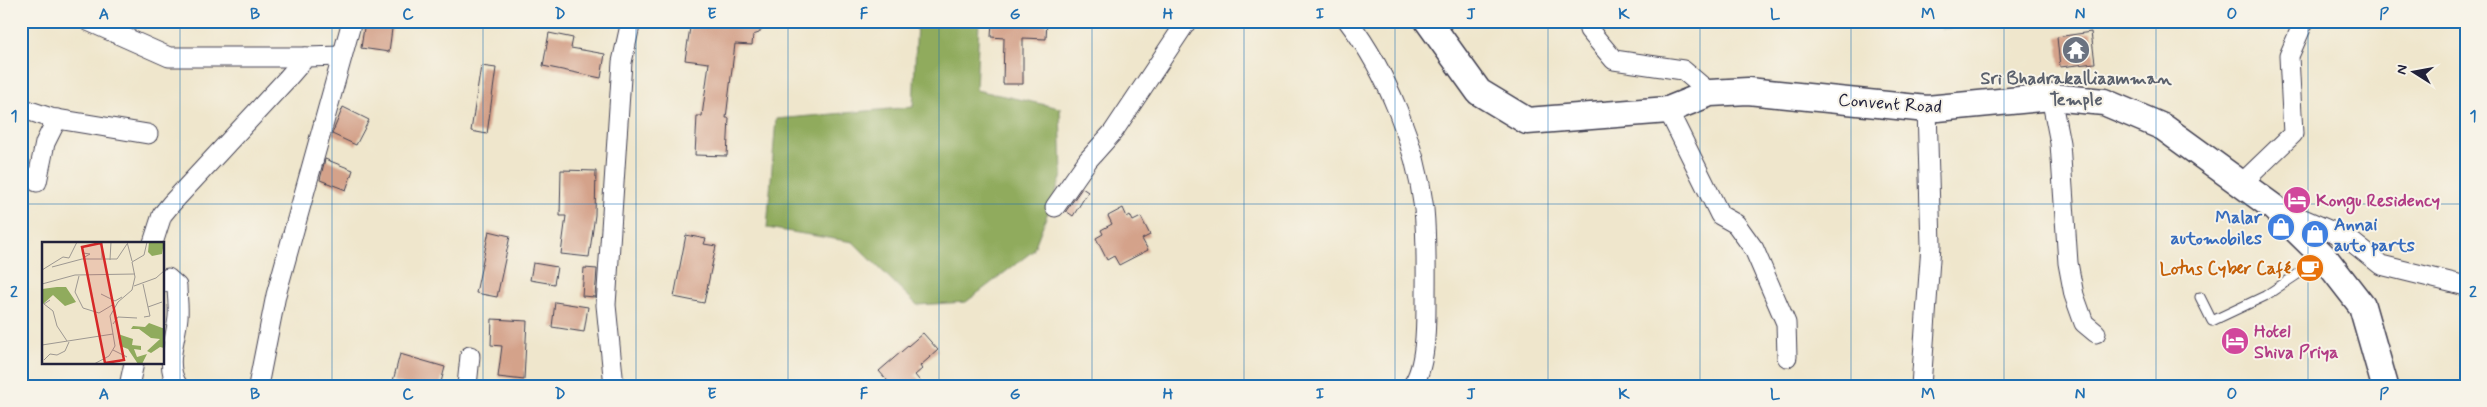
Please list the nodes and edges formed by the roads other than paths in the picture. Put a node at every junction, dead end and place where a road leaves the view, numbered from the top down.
1 (88, 21) edge
2 (352, 21) edge
3 (631, 21) edge
4 (1187, 21) edge
5 (1348, 21) edge
6 (1428, 21) edge
7 (1587, 21) edge
8 (2304, 21) edge
9 (342, 56) junction
10 (306, 57) junction
11 (1710, 93) junction
12 (2051, 97) junction
13 (21, 108) edge
14 (1926, 109) junction
15 (1668, 110) junction
16 (57, 119) junction
17 (148, 134) dead end
18 (36, 182) dead end
19 (2242, 183) junction
20 (1055, 207) dead end
21 (2273, 207) junction
22 (153, 242) edge
23 (2324, 257) junction
24 (165, 281) edge
25 (2466, 286) edge
26 (2200, 297) dead end
27 (2096, 333) dead end
28 (470, 356) dead end
29 (1787, 357) dead end
30 (134, 364) edge
31 (129, 386) edge
32 (178, 386) edge
33 (258, 386) edge
34 (466, 386) edge
35 (614, 386) edge
36 (1412, 386) edge
37 (1921, 386) edge
38 (2385, 386) edge

1 - 10 street
2 - 9 street
3 - 35 street
4 - 20 street
5 - 36 street
6 - 15 main road, Convent Road
7 - 11 street
8 - 19 street
9 - 10 street
9 - 33 street
10 - 22 street
11 - 14 main road, Convent Road
11 - 15 main road, Convent Road
12 - 14 main road, Convent Road
12 - 19 main road, Convent Road
12 - 27 street
13 - 16 street
14 - 37 street
15 - 29 street
16 - 17 street
16 - 18 street
19 - 21 main road, Convent Road
21 - 23 main road, Convent Road
21 - 25 street
23 - 26 lane
23 - 38 main road, Convent Road
24 - 32 street
28 - 34 street
30 - 31 street

